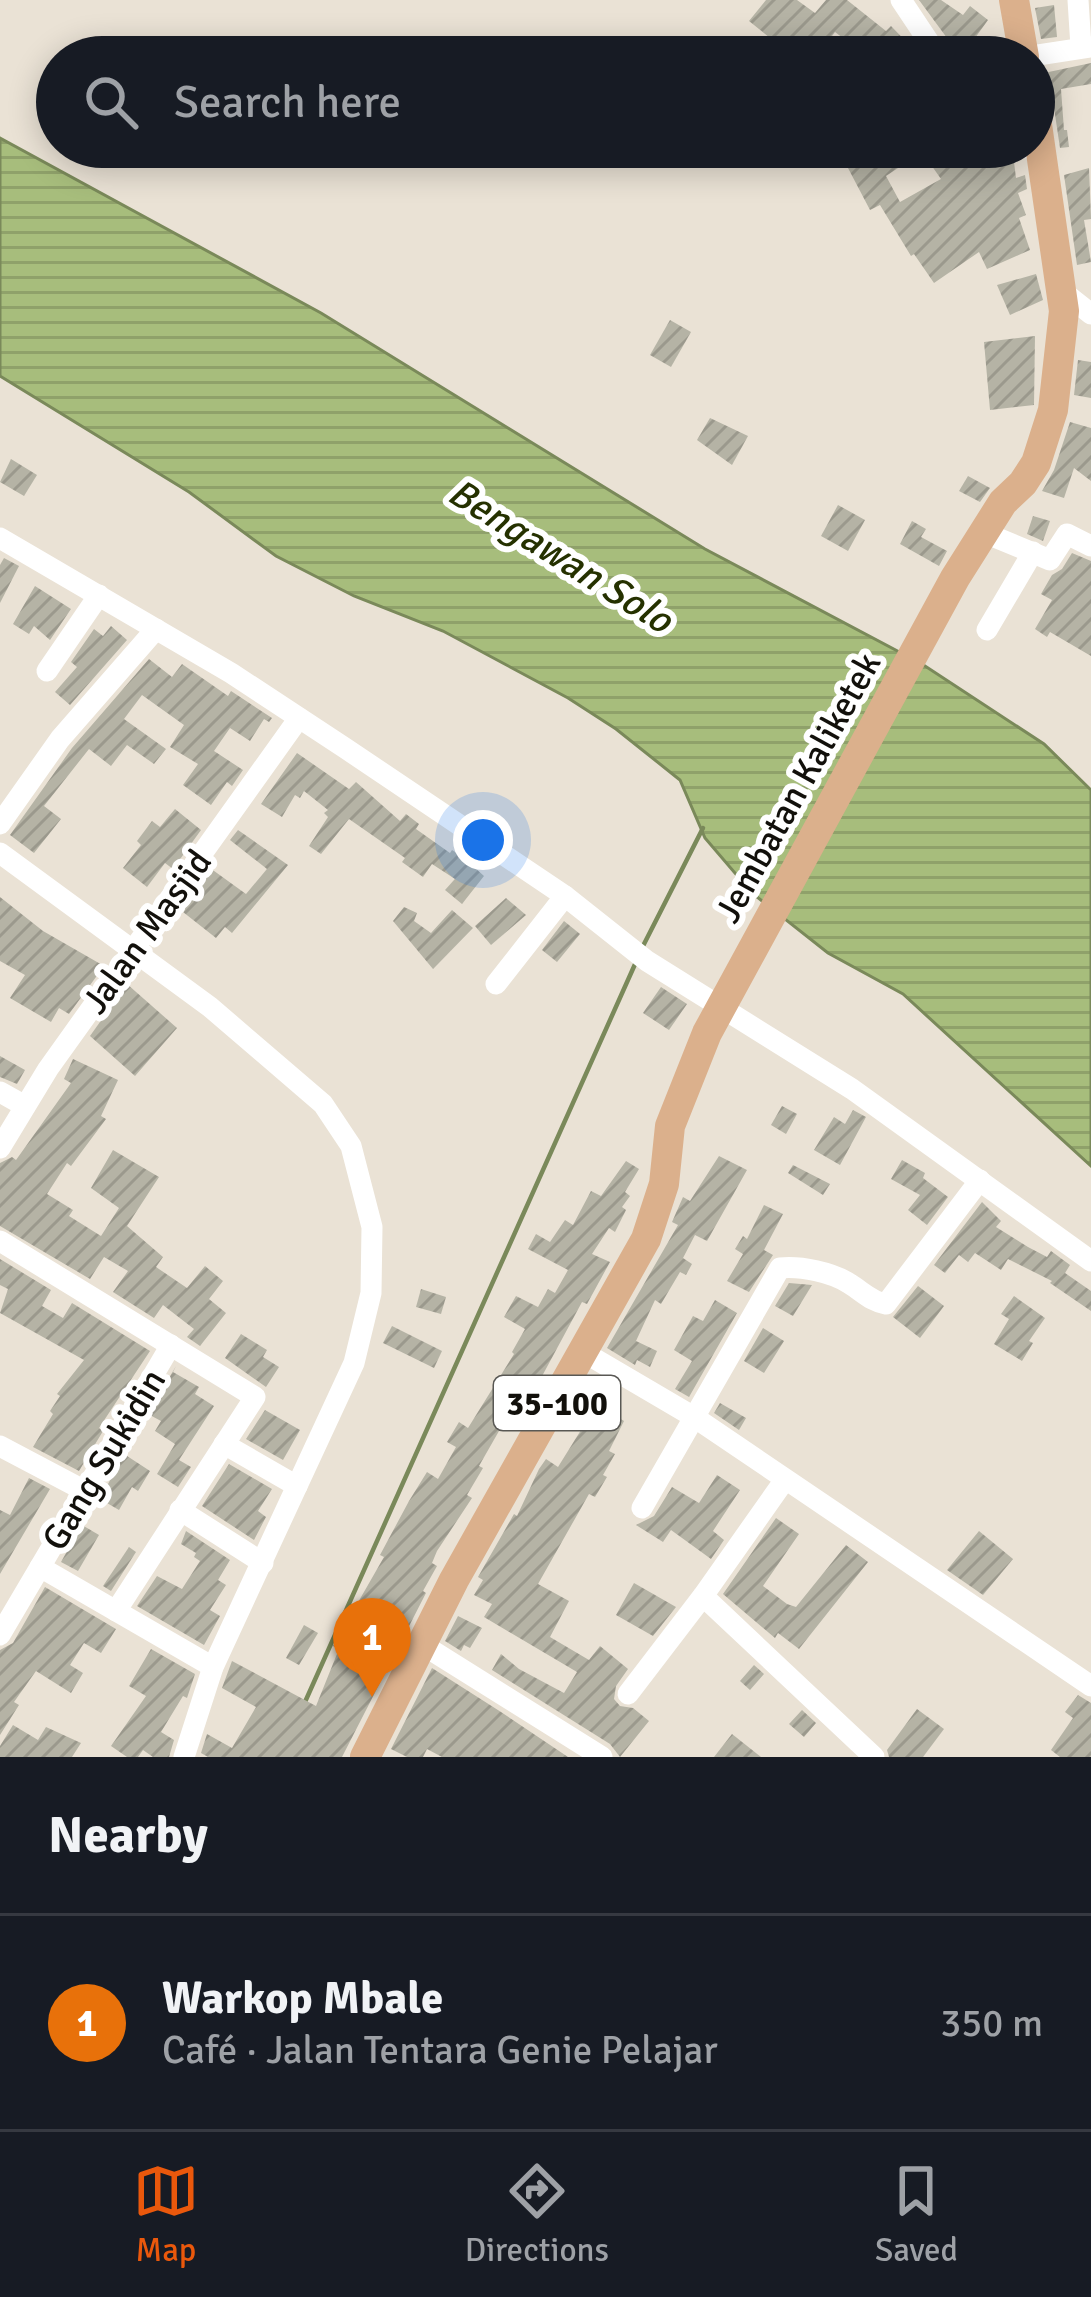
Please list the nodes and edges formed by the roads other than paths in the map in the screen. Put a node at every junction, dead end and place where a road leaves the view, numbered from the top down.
1 (901, 0) edge
2 (1014, 0) edge
3 (1078, 0) edge
4 (925, 36) edge
5 (1021, 36) edge
6 (1086, 47) edge
7 (1055, 52) edge
8 (1046, 168) edge
9 (1062, 290) junction
10 (1091, 314) edge
11 (985, 533) junction
12 (0, 538) edge
13 (1091, 546) edge
14 (1034, 552) junction
15 (99, 595) junction
16 (156, 629) junction
17 (987, 630) dead end
18 (47, 671) dead end
19 (298, 718) junction
20 (0, 824) edge
21 (4, 864) edge
22 (565, 896) junction
23 (133, 951) junction
24 (496, 984) dead end
25 (0, 1092) edge
26 (25, 1106) junction
27 (0, 1148) edge
28 (980, 1180) junction
29 (0, 1241) edge
30 (1091, 1262) edge
31 (171, 1345) junction
32 (585, 1353) junction
33 (694, 1417) junction
34 (224, 1444) junction
35 (0, 1446) edge
36 (784, 1481) junction
37 (297, 1486) junction
38 (87, 1492) junction
39 (642, 1508) dead end
40 (180, 1510) junction
41 (262, 1562) junction
42 (40, 1567) junction
43 (703, 1596) junction
44 (116, 1611) junction
45 (0, 1635) edge
46 (420, 1643) junction
47 (213, 1667) junction
48 (1091, 1685) edge
49 (628, 1694) dead end
50 (575, 1750) edge
51 (184, 1757) edge
52 (365, 1757) edge
53 (602, 1757) edge
54 (874, 1757) edge

1 - 4 street
2 - 5 main road
3 - 6 street
6 - 7 street
8 - 9 main road, 35-100
9 - 10 street
9 - 11 main road, 35-100
11 - 14 street
11 - 32 main road, Jembatan Kaliketek / 35-100
12 - 15 street
13 - 14 street
14 - 17 street
15 - 16 street
15 - 18 street
16 - 19 street
16 - 20 street
19 - 22 street
19 - 23 street, Jalan Masjid
21 - 23 street
22 - 24 street
22 - 28 street
23 - 26 street, Jalan Masjid
23 - 37 street
25 - 26 street
26 - 27 street, Jalan Masjid
28 - 30 street
28 - 33 street
29 - 31 street
31 - 34 street
31 - 38 street, Gang Sukidin
32 - 33 street
32 - 46 main road, 35-100
33 - 36 street
33 - 39 street
34 - 37 street
34 - 40 street
35 - 38 street
36 - 43 street
36 - 48 street
37 - 41 street
38 - 42 street, Gang Sukidin
40 - 41 street
40 - 44 street
41 - 47 street
42 - 44 street
42 - 45 street, Gang Sukidin
43 - 49 street
43 - 54 street
44 - 47 street
46 - 50 street
46 - 52 main road, 35-100
47 - 51 street
50 - 53 street

